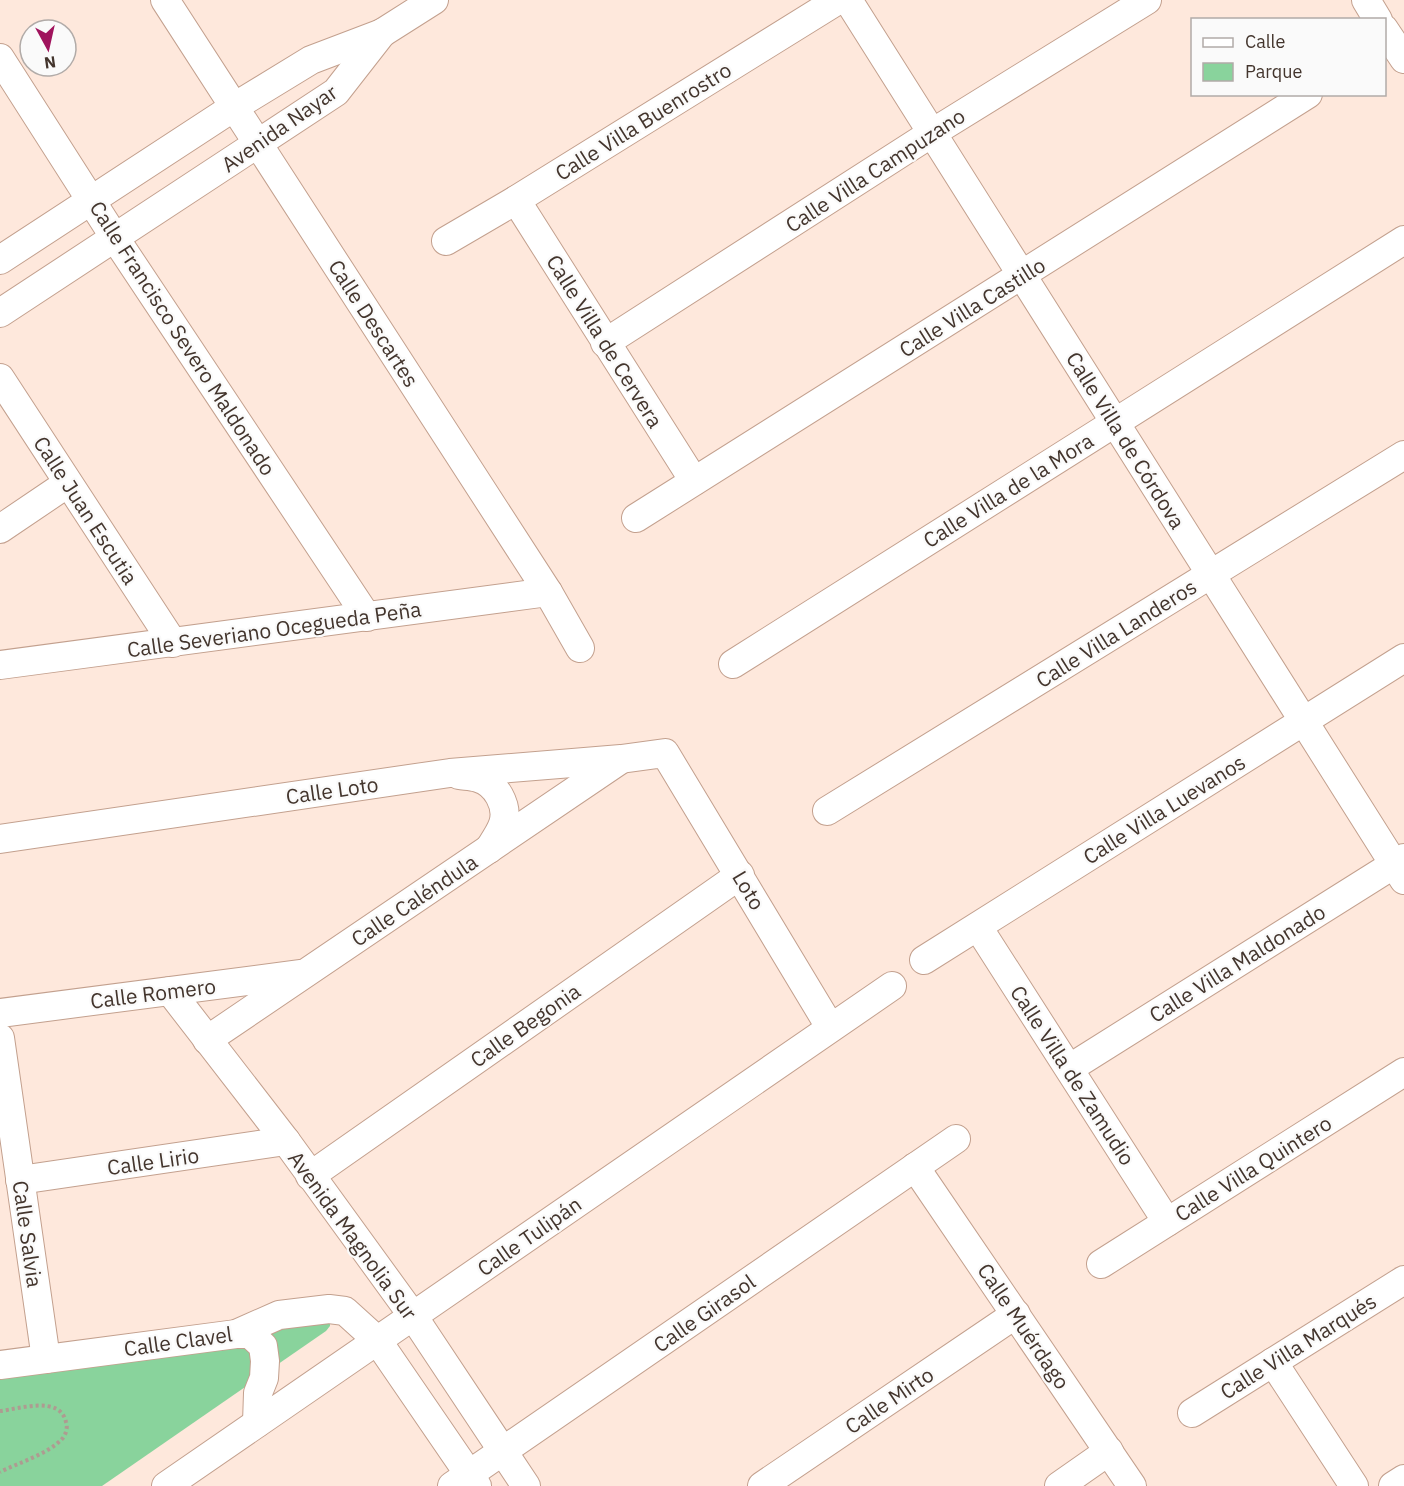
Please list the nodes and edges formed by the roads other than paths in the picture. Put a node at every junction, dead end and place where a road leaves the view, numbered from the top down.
1 (165, 0) edge
2 (434, 0) edge
3 (838, 0) edge
4 (848, 0) edge
5 (1147, 0) edge
6 (1366, 0) edge
7 (1377, 18) edge
8 (382, 33) junction
9 (0, 58) edge
10 (1305, 96) edge
11 (234, 107) junction
12 (932, 133) junction
13 (258, 144) junction
14 (92, 200) junction
15 (516, 200) junction
16 (115, 238) junction
17 (1404, 240) edge
18 (446, 241) dead end
19 (0, 260) edge
20 (1022, 275) junction
21 (0, 313) edge
22 (605, 343) junction
23 (0, 378) edge
24 (1115, 423) junction
25 (1404, 455) edge
26 (694, 481) junction
27 (68, 483) junction
28 (636, 518) dead end
29 (0, 529) edge
30 (1210, 574) junction
31 (548, 592) junction
32 (367, 617) junction
33 (173, 643) junction
34 (580, 648) dead end
35 (1404, 658) edge
36 (733, 664) dead end
37 (0, 665) edge
38 (1304, 722) junction
39 (665, 753) joint
40 (621, 759) junction
41 (450, 773) junction
42 (827, 812) dead end
43 (0, 839) edge
44 (489, 849) junction
45 (1401, 867) edge
46 (740, 875) junction
47 (978, 927) junction
48 (924, 960) dead end
49 (306, 973) junction
50 (892, 986) dead end
51 (170, 991) junction
52 (0, 1013) edge
53 (830, 1028) junction
54 (0, 1038) edge
55 (207, 1040) junction
56 (1070, 1068) junction
57 (1404, 1072) edge
58 (956, 1139) dead end
59 (286, 1141) junction
60 (915, 1167) junction
61 (310, 1176) junction
62 (20, 1180) junction
63 (1167, 1222) junction
64 (1101, 1264) dead end
65 (1404, 1280) edge
66 (1016, 1314) junction
67 (412, 1316) junction
68 (236, 1334) junction
69 (377, 1340) junction
70 (46, 1359) junction
71 (1273, 1362) junction
72 (0, 1365) edge
73 (1192, 1413) dead end
74 (257, 1423) junction
75 (503, 1451) junction
76 (1109, 1451) junction
77 (1404, 1479) edge
78 (466, 1482) edge
79 (166, 1486) edge
80 (526, 1486) edge
81 (762, 1486) edge
82 (1059, 1486) edge
83 (1132, 1486) edge
84 (1354, 1486) edge
85 (1393, 1486) edge

1 - 11 street, Calle Descartes
2 - 8 street
3 - 15 street, Calle Villa Buenrostro
4 - 12 street, Calle Villa de Córdova
5 - 12 street, Calle Villa Campuzano
6 - 7 street
8 - 11 street, Avenida Nayar
8 - 13 street, Avenida Nayar
9 - 14 street, Calle Francisco Severo Maldonado
10 - 20 street, Calle Villa Castillo
11 - 13 street, Calle Descartes
11 - 14 street, Avenida Nayar
12 - 20 street, Calle Villa de Córdova
12 - 22 street, Calle Villa Campuzano
13 - 16 street, Avenida Nayar
13 - 31 street, Calle Descartes
14 - 16 street, Calle Francisco Severo Maldonado
14 - 19 street, Avenida Nayar
15 - 18 street, Calle Villa Buenrostro
15 - 22 street, Calle Villa de Cervera
16 - 21 street, Avenida Nayar
16 - 32 street, Calle Francisco Severo Maldonado
17 - 24 street, Calle Villa de la Mora
20 - 24 street, Calle Villa de Córdova
20 - 26 street, Calle Villa Castillo
22 - 26 street, Calle Villa de Cervera
23 - 27 street, Calle Juan Escutia
24 - 30 street, Calle Villa de Córdova
24 - 36 street, Calle Villa de la Mora
25 - 30 street, Calle Villa Landeros
26 - 28 street, Calle Villa Castillo
27 - 29 street
27 - 33 street, Calle Juan Escutia
30 - 38 street, Calle Villa de Córdova
30 - 42 street, Calle Villa Landeros
31 - 32 street, Calle Severiano Ocegueda Peña
31 - 34 street, Calle Descartes
32 - 33 street, Calle Severiano Ocegueda Peña
33 - 37 street, Calle Severiano Ocegueda Peña
35 - 38 street, Calle Villa Luevanos
38 - 45 street, Calle Villa de Córdova
38 - 47 street, Calle Villa Luevanos
39 - 40 street, Calle Loto
39 - 46 street, Loto
40 - 41 street, Calle Loto
40 - 44 street, Calle Caléndula
41 - 43 street, Calle Loto
41 - 44 street
44 - 49 street, Calle Caléndula
45 - 56 street, Calle Villa Maldonado
46 - 53 street, Loto
46 - 61 street, Calle Begonia
47 - 48 street, Calle Villa Luevanos
47 - 56 street, Calle Villa de Zamudio
49 - 51 street, Calle Romero
49 - 55 street, Calle Caléndula
50 - 53 street, Calle Tulipán
51 - 52 street, Calle Romero
51 - 55 street, Avenida Magnolia Sur
53 - 67 street, Calle Tulipán
54 - 62 street, Calle Salvia
55 - 59 street, Avenida Magnolia Sur
56 - 63 street, Calle Villa de Zamudio
57 - 63 street, Calle Villa Quintero
58 - 60 street, Calle Girasol
59 - 61 street, Avenida Magnolia Sur
59 - 62 street, Calle Lirio
60 - 66 street, Calle Muérdago
60 - 75 street, Calle Girasol
61 - 67 street, Avenida Magnolia Sur
62 - 70 street, Calle Salvia
63 - 64 street, Calle Villa Quintero
65 - 71 street, Calle Villa Marqués
66 - 76 street, Calle Muérdago
66 - 81 street, Calle Mirto
67 - 69 street, Calle Tulipán
67 - 75 street, Avenida Magnolia Sur
68 - 69 street, Calle Clavel
68 - 70 street, Calle Clavel
68 - 74 street
69 - 74 street, Calle Tulipán
69 - 78 street, Avenida Magnolia Sur
70 - 72 street, Calle Clavel
71 - 73 street, Calle Villa Marqués
71 - 84 street
74 - 79 street, Calle Tulipán
75 - 78 street, Calle Girasol
75 - 80 street, Avenida Magnolia Sur
76 - 82 street
76 - 83 street, Calle Muérdago
77 - 85 street

